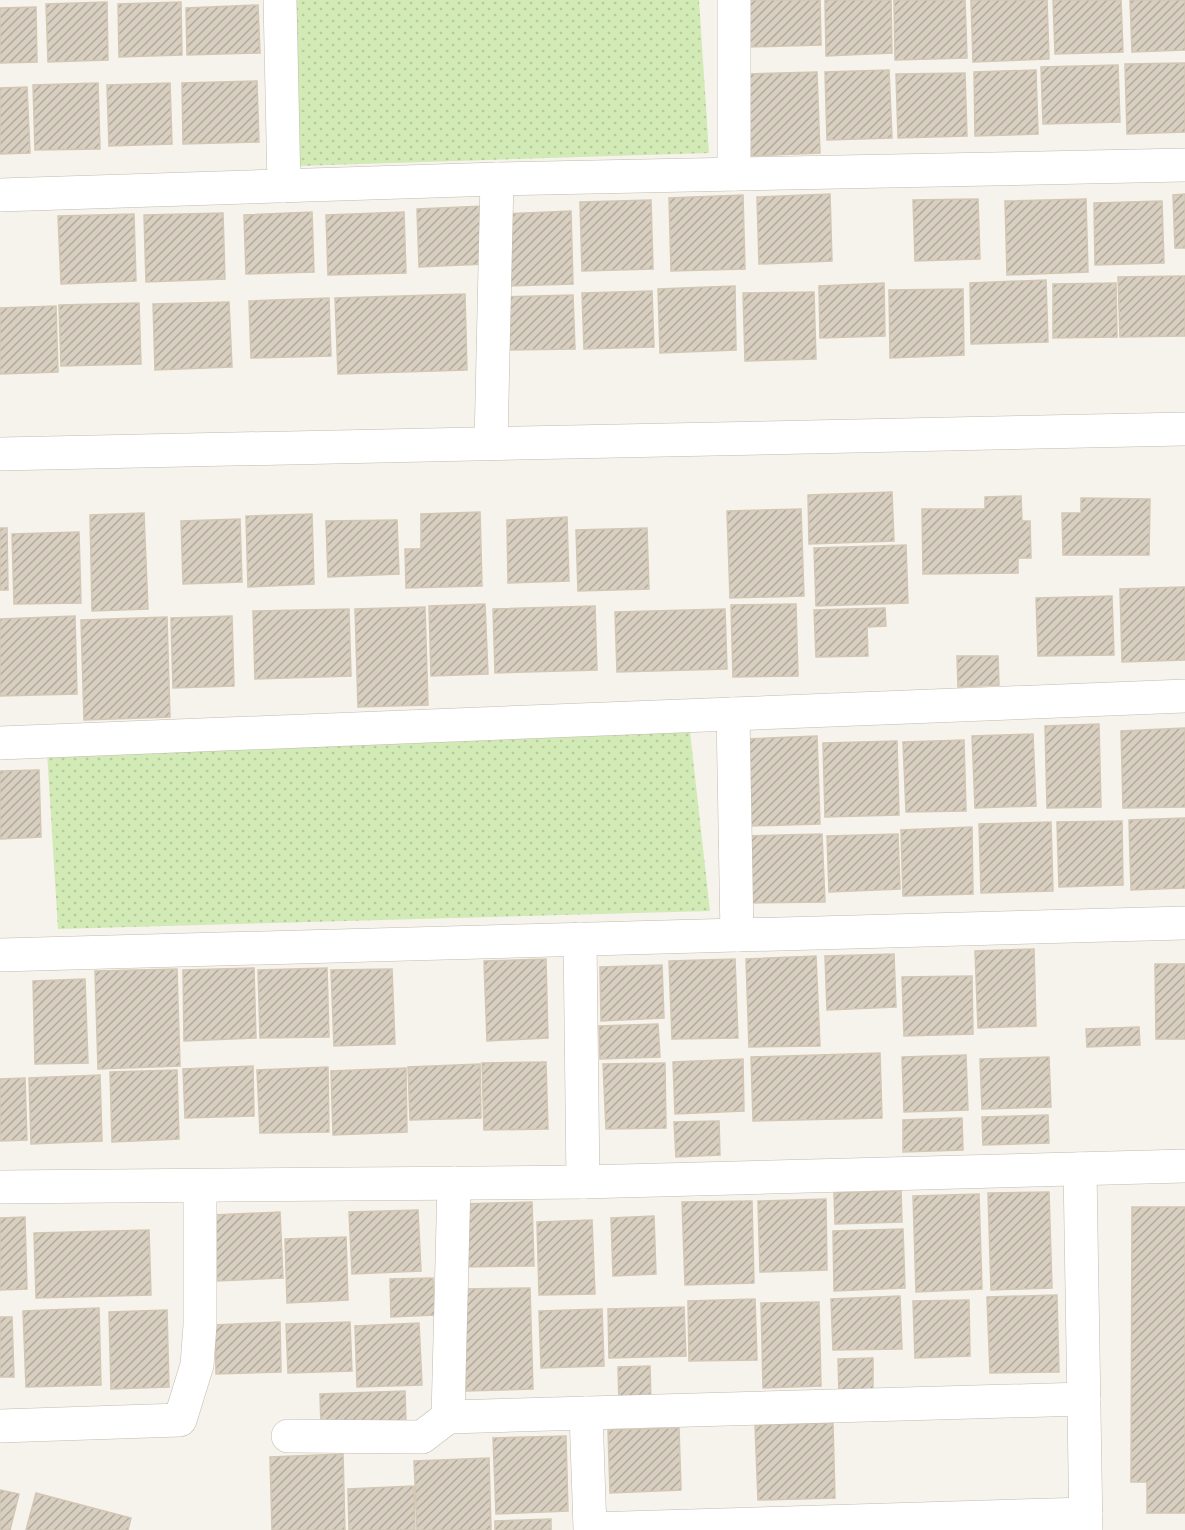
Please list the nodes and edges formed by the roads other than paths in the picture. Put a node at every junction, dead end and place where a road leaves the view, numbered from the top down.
1 (280, 0) edge
2 (734, 0) edge
3 (1185, 165) edge
4 (734, 174) junction
5 (497, 179) junction
6 (284, 186) junction
7 (0, 195) edge
8 (1185, 429) edge
9 (491, 443) junction
10 (0, 454) edge
11 (1185, 696) edge
12 (733, 714) junction
13 (0, 743) edge
14 (1185, 923) edge
15 (737, 935) junction
16 (580, 939) junction
17 (0, 955) edge
18 (1185, 1166) edge
19 (1080, 1169) junction
20 (584, 1182) junction
21 (454, 1183) junction
22 (200, 1186) junction
23 (0, 1187) edge
24 (1084, 1399) junction
25 (586, 1413) junction
26 (448, 1417) junction
27 (0, 1426) edge
28 (288, 1436) dead end
29 (1086, 1522) edge

1 - 6 street
2 - 4 street
3 - 4 street
4 - 5 street
5 - 6 street
5 - 9 street
6 - 7 street
8 - 9 street
9 - 10 street
11 - 12 street
12 - 13 street
12 - 15 street
14 - 15 street
15 - 16 street
16 - 17 street
16 - 20 street
18 - 19 street
19 - 20 street
19 - 24 street
20 - 21 street
21 - 22 street
21 - 26 street
22 - 23 street
22 - 27 street
24 - 25 street
24 - 29 street
25 - 26 street
25 - 29 street
26 - 28 street

